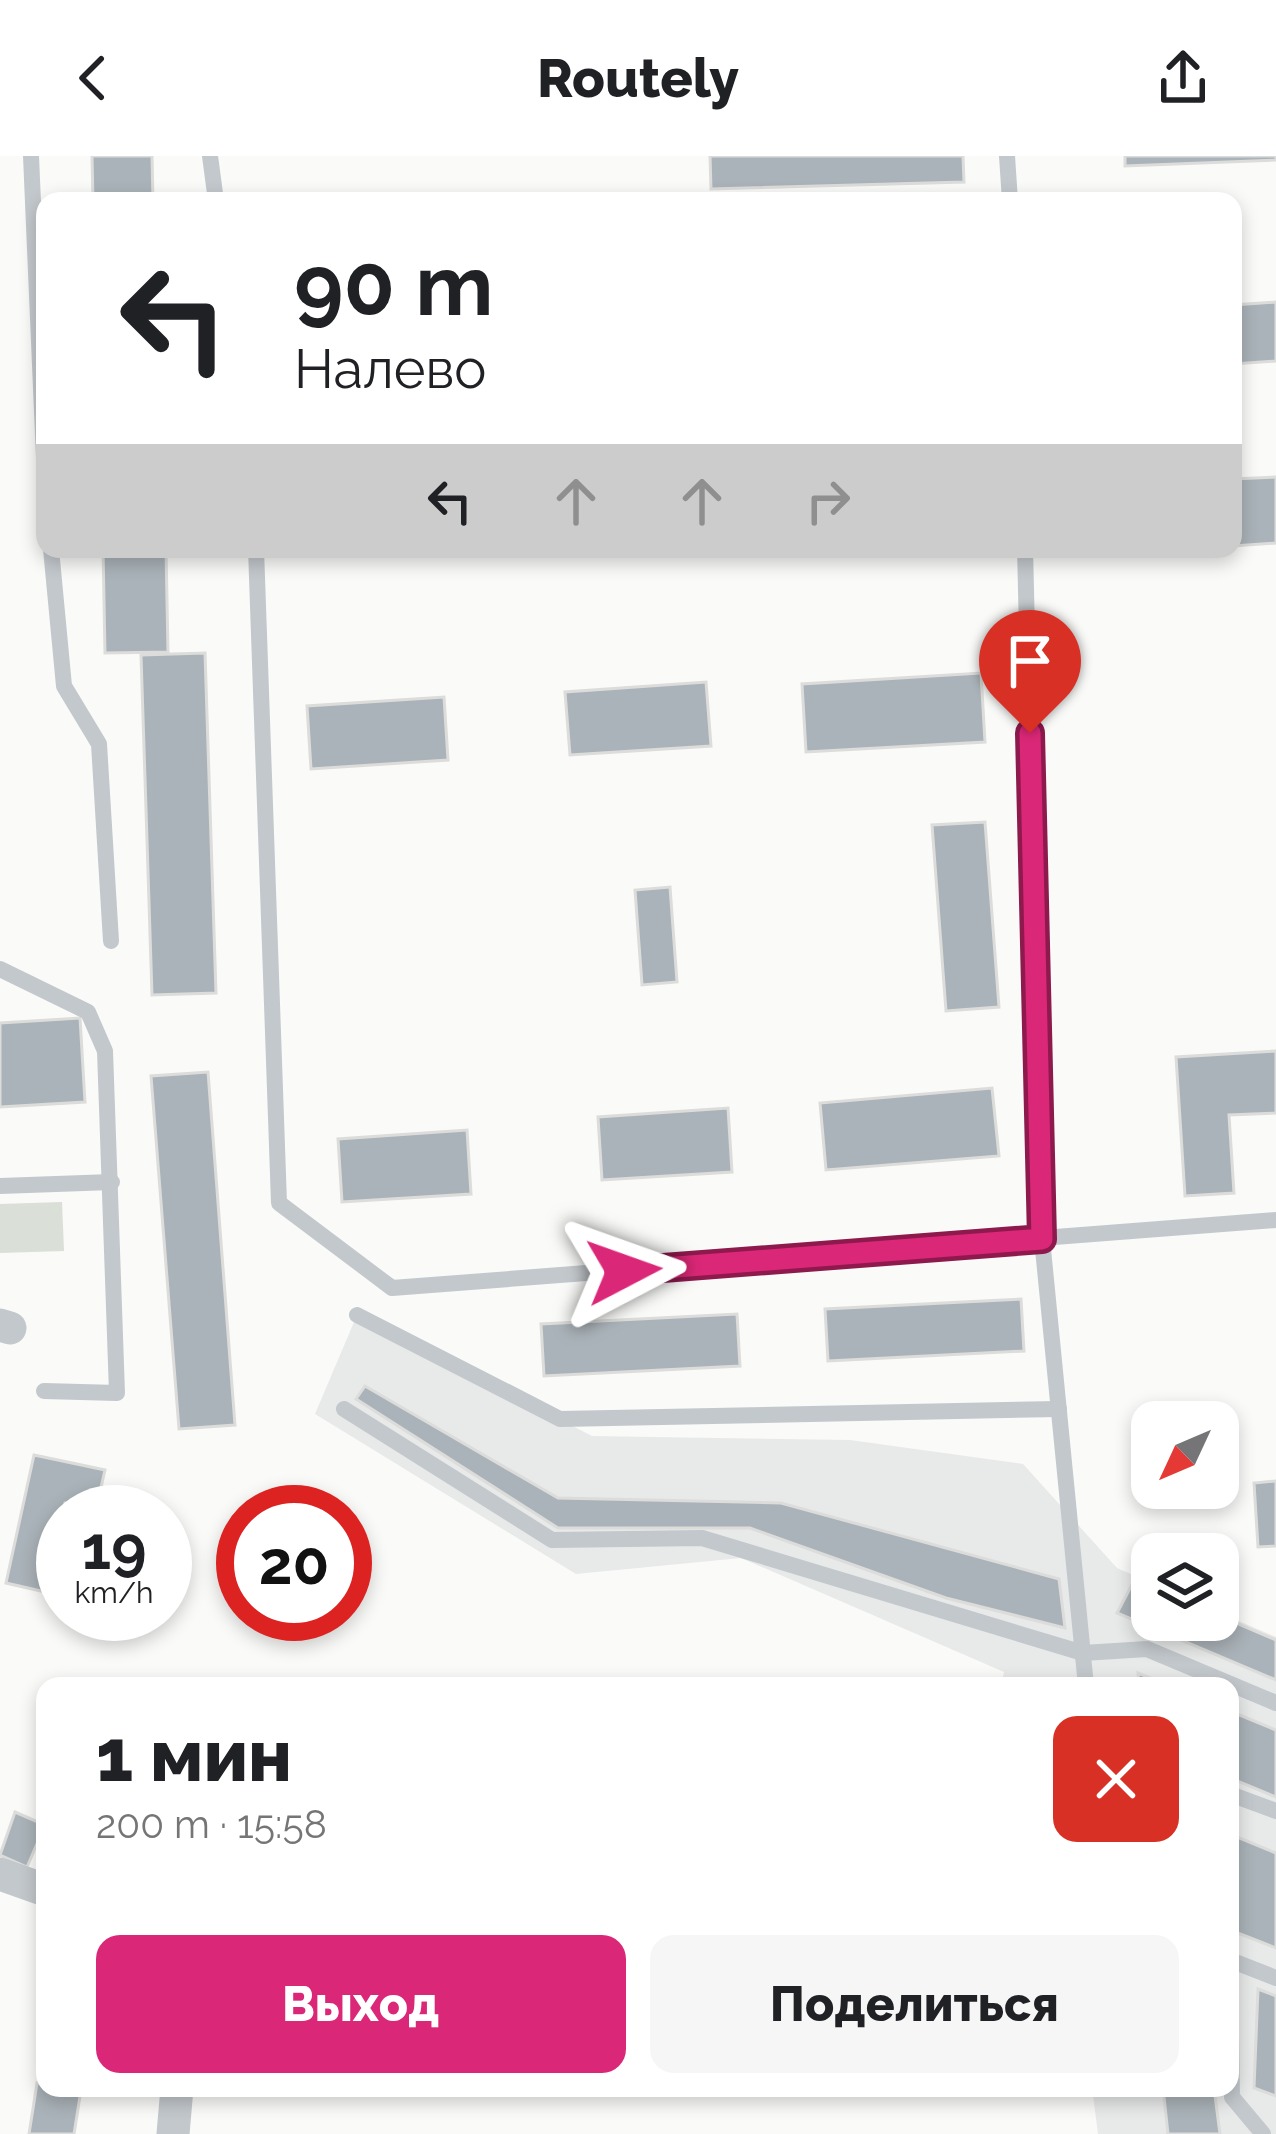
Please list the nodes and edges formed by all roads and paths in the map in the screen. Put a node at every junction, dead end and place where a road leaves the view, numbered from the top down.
1 (31, 156) edge
2 (209, 156) edge
3 (1007, 156) edge
4 (215, 192) edge
5 (1009, 192) edge
6 (36, 271) edge
7 (52, 558) edge
8 (256, 558) edge
9 (1025, 558) edge
10 (111, 941) dead end
11 (0, 969) edge
12 (112, 1182) junction
13 (0, 1186) edge
14 (1276, 1220) edge
15 (1042, 1239) junction
16 (357, 1315) dead end
17 (44, 1390) dead end
18 (344, 1409) dead end
19 (1059, 1409) junction
20 (1083, 1653) junction
21 (1085, 1677) edge
22 (1214, 1677) edge
23 (1239, 1688) edge
24 (1276, 1703) edge
25 (1239, 1797) edge
26 (1276, 1811) edge
27 (0, 1874) edge
28 (36, 1887) edge
29 (1239, 1964) edge
30 (1276, 1978) edge
31 (176, 2097) edge
32 (1232, 2097) edge
33 (172, 2134) edge
34 (1263, 2134) edge

1 - 6 lane
2 - 4 lane
3 - 5 lane
7 - 10 lane
8 - 15 lane
9 - 15 lane
11 - 12 lane
12 - 13 lane
12 - 17 lane
14 - 15 lane
15 - 19 lane
16 - 19 lane
18 - 20 lane
19 - 20 lane
20 - 21 lane
20 - 22 lane
23 - 24 lane
25 - 26 lane
27 - 28 street
29 - 30 lane
31 - 33 street
32 - 34 lane

